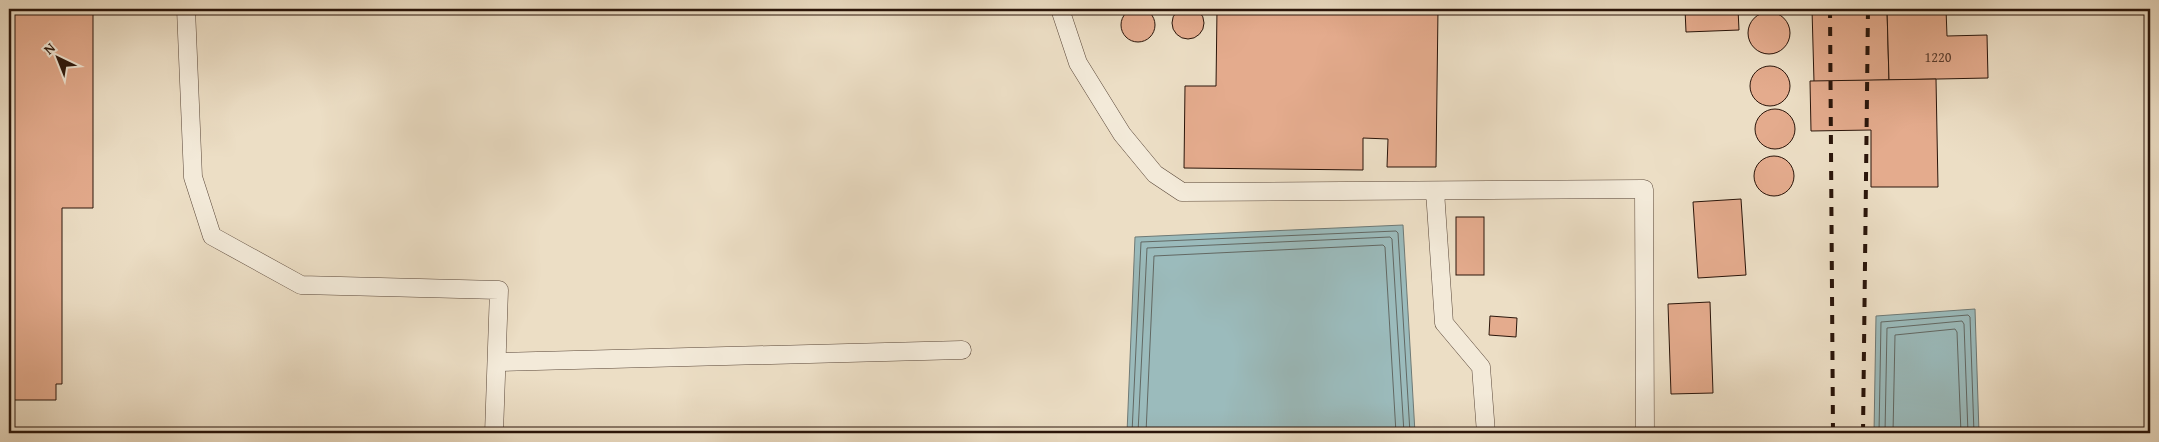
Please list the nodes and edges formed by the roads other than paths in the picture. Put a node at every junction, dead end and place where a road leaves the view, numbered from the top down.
1 (186, 9) edge
2 (1060, 9) edge
3 (1435, 191) junction
4 (962, 350) dead end
5 (497, 362) junction
6 (494, 433) edge
7 (1486, 433) edge
8 (1645, 433) edge

1 - 5 lane
2 - 3 lane
3 - 7 lane
3 - 8 lane
4 - 5 lane
5 - 6 lane

